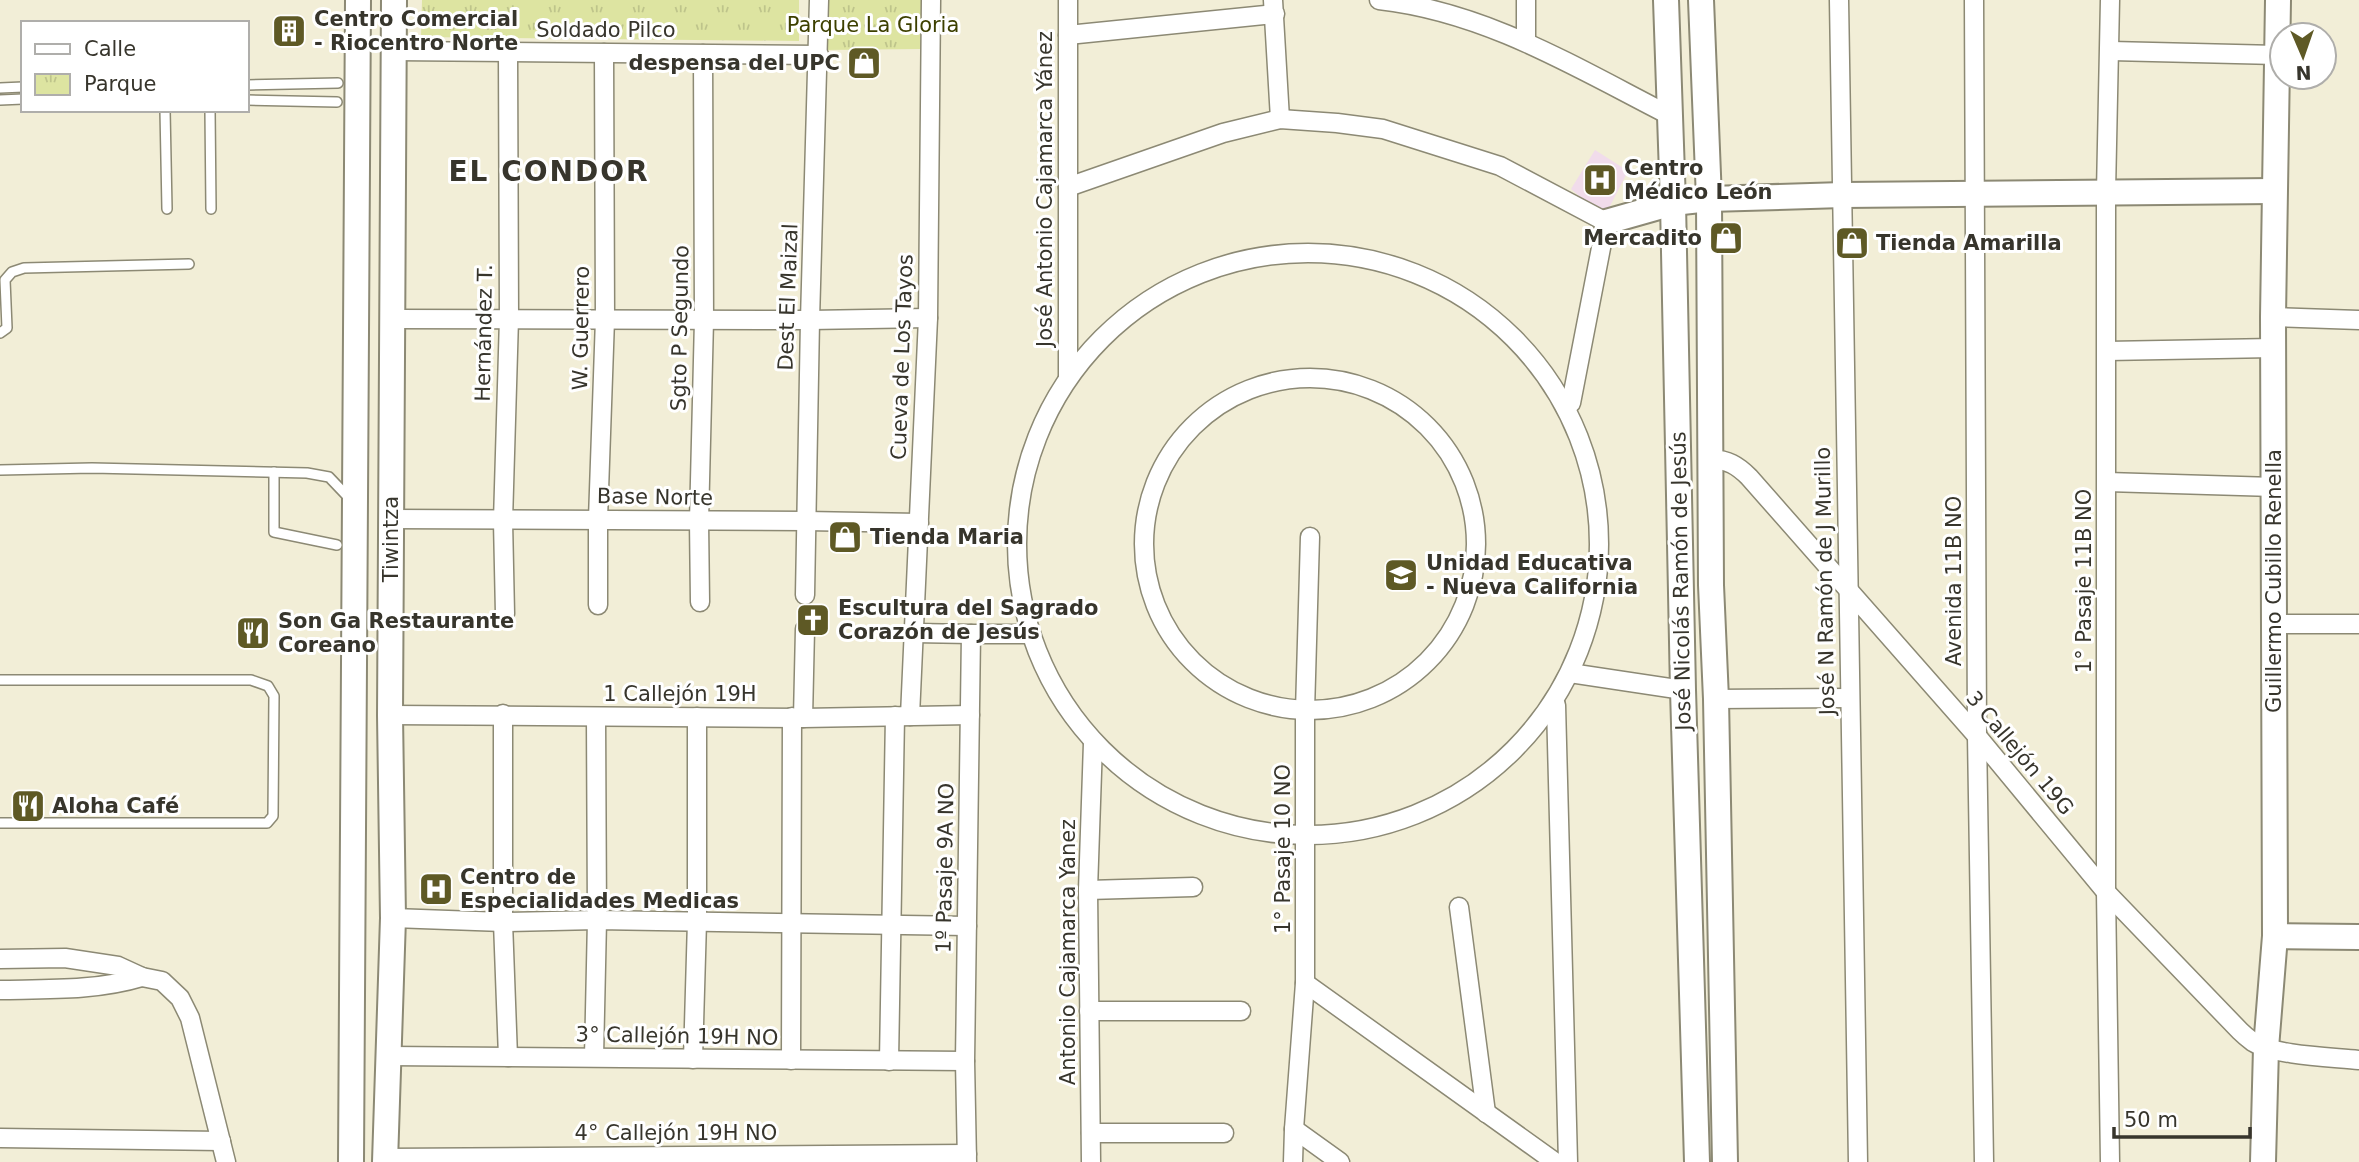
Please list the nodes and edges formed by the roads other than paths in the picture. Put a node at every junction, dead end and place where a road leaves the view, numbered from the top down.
1 (358, 0) edge
2 (394, 0) edge
3 (819, 0) edge
4 (931, 0) edge
5 (1068, 0) edge
6 (1379, 0) edge
7 (1526, 0) edge
8 (1666, 0) edge
9 (1701, 0) edge
10 (1839, 0) edge
11 (1974, 0) edge
12 (2110, 0) edge
13 (2278, 0) edge
14 (1401, 1) edge
15 (1274, 7) edge
16 (2278, 21) edge
17 (1068, 35) junction
18 (1526, 41) junction
19 (394, 51) junction
20 (2111, 51) junction
21 (508, 52) junction
22 (604, 53) junction
23 (703, 54) junction
24 (818, 55) junction
25 (2268, 55) edge
26 (338, 83) dead end
27 (248, 85) edge
28 (0, 88) edge
29 (21, 88) edge
30 (2276, 91) edge
31 (21, 99) edge
32 (0, 100) edge
33 (248, 100) edge
34 (337, 102) dead end
35 (165, 112) edge
36 (210, 112) edge
37 (1669, 115) junction
38 (1280, 119) junction
39 (358, 127) junction
40 (394, 127) junction
41 (1069, 187) junction
42 (2274, 191) junction
43 (2106, 192) junction
44 (1843, 195) junction
45 (1976, 195) junction
46 (1709, 199) junction
47 (1673, 203) junction
48 (167, 209) dead end
49 (211, 209) dead end
50 (1606, 222) junction
51 (189, 264) dead end
52 (2273, 317) junction
53 (509, 318) junction
54 (928, 318) junction
55 (393, 319) junction
56 (605, 319) junction
57 (704, 320) junction
58 (810, 320) junction
59 (2359, 320) edge
60 (0, 333) edge
61 (2273, 348) junction
62 (2107, 351) junction
63 (1068, 378) junction
64 (1571, 403) junction
65 (1711, 459) junction
66 (0, 470) edge
67 (274, 472) junction
68 (2107, 482) junction
69 (2274, 487) junction
70 (356, 505) junction
71 (391, 519) junction
72 (598, 519) junction
73 (503, 521) junction
74 (699, 521) junction
75 (806, 521) junction
76 (919, 523) junction
77 (1310, 537) dead end
78 (337, 545) dead end
79 (1849, 588) junction
80 (805, 595) dead end
81 (700, 602) dead end
82 (598, 605) dead end
83 (505, 614) dead end
84 (2275, 624) junction
85 (2359, 624) edge
86 (805, 629) dead end
87 (914, 633) junction
88 (971, 634) junction
89 (1030, 634) junction
90 (1570, 673) junction
91 (0, 680) edge
92 (1683, 690) junction
93 (1849, 698) junction
94 (1716, 699) junction
95 (1556, 705) junction
96 (1305, 712) junction
97 (503, 714) junction
98 (390, 715) junction
99 (970, 715) junction
100 (902, 716) junction
101 (596, 717) junction
102 (697, 717) junction
103 (797, 718) junction
104 (1977, 736) junction
105 (1093, 743) junction
106 (0, 823) edge
107 (1307, 838) junction
108 (1193, 887) dead end
109 (1088, 890) junction
110 (2106, 892) junction
111 (1459, 907) dead end
112 (393, 918) junction
113 (597, 920) junction
114 (697, 921) junction
115 (503, 922) junction
116 (790, 923) junction
117 (890, 925) junction
118 (967, 926) junction
119 (2275, 936) junction
120 (2359, 937) edge
121 (0, 959) edge
122 (142, 977) junction
123 (1305, 983) junction
124 (0, 990) edge
125 (1089, 1011) junction
126 (1241, 1011) dead end
127 (2266, 1048) junction
128 (388, 1056) junction
129 (508, 1057) junction
130 (594, 1057) junction
131 (693, 1059) junction
132 (791, 1060) junction
133 (2359, 1060) edge
134 (889, 1061) junction
135 (965, 1061) junction
136 (352, 1111) junction
137 (386, 1111) junction
138 (1486, 1113) junction
139 (1294, 1129) junction
140 (1091, 1133) junction
141 (1224, 1133) dead end
142 (0, 1138) edge
143 (221, 1141) junction
144 (967, 1158) edge
145 (569, 1159) edge
146 (766, 1159) edge
147 (385, 1160) edge
148 (226, 1162) edge
149 (351, 1162) edge
150 (1091, 1162) edge
151 (1293, 1162) edge
152 (1340, 1162) edge
153 (1555, 1162) edge
154 (1568, 1162) edge
155 (1697, 1162) edge
156 (1725, 1162) edge
157 (1858, 1162) edge
158 (1984, 1162) edge
159 (2110, 1162) edge
160 (2263, 1162) edge

1 - 39 street, Tiwintza
2 - 19 street, Tiwintza
3 - 24 street, Dest El Maizal
4 - 54 street, Cueva de Los Tayos
5 - 17 street, José Antonio Cajamarca Yánez
6 - 14 street
7 - 18 street
8 - 37 street, José Nicolás Ramón de Jesús
9 - 46 street, José Nicolás Ramón de Jesús
10 - 44 street, José N Ramón de J Murillo
11 - 45 street, Avenida 11B NO
12 - 20 street, 1° Pasaje 11B NO
13 - 16 street, Guillermo Cubillo Renella
14 - 18 street
15 - 17 street
15 - 38 street
17 - 41 street, José Antonio Cajamarca Yánez
18 - 37 street
19 - 21 street, Soldado Pilco
19 - 40 street, Tiwintza
20 - 25 street
20 - 43 street, 1° Pasaje 11B NO
21 - 22 street, Soldado Pilco
21 - 53 street, Hernández T.
22 - 23 street, Soldado Pilco
22 - 56 street, W. Guerrero
23 - 24 street, Soldado Pilco
23 - 57 street, Sgto P Segundo
24 - 58 street, Dest El Maizal
26 - 27 lane
28 - 29 lane
30 - 42 street, Guillermo Cubillo Renella
31 - 32 lane
33 - 34 lane
35 - 48 lane
36 - 49 lane
37 - 47 street, José Nicolás Ramón de Jesús
38 - 41 street
38 - 50 street
39 - 40 street
39 - 70 street, Tiwintza
40 - 55 street, Tiwintza
41 - 63 street, José Antonio Cajamarca Yánez
42 - 43 street
42 - 52 street, Guillermo Cubillo Renella
43 - 45 street
43 - 62 street, 1° Pasaje 11B NO
44 - 45 street
44 - 46 street
44 - 79 street, José N Ramón de J Murillo
45 - 104 street, Avenida 11B NO
46 - 47 street
46 - 65 street, José Nicolás Ramón de Jesús
47 - 50 street
47 - 92 street, José Nicolás Ramón de Jesús
50 - 64 street
51 - 60 lane
52 - 59 street
52 - 61 street, Guillermo Cubillo Renella
53 - 55 street
53 - 56 street
53 - 73 street, Hernández T.
54 - 58 street
54 - 76 street, Cueva de Los Tayos
55 - 71 street, Tiwintza
56 - 57 street
56 - 72 street, W. Guerrero
57 - 58 street
57 - 74 street, Sgto P Segundo
58 - 75 street, Dest El Maizal
61 - 62 street
61 - 69 street, Guillermo Cubillo Renella
62 - 68 street, 1° Pasaje 11B NO
63 - 64 street
63 - 89 street
64 - 90 street
65 - 79 street, 3 Callejón 19G
65 - 94 street, José Nicolás Ramón de Jesús
66 - 67 lane
67 - 70 lane
67 - 78 lane
68 - 69 street
68 - 110 street, 1° Pasaje 11B NO
69 - 84 street, Guillermo Cubillo Renella
70 - 136 street, Tiwintza
71 - 73 street, Base Norte
71 - 98 street, Tiwintza
72 - 73 street, Base Norte
72 - 74 street, Base Norte
72 - 82 street, W. Guerrero
73 - 83 street, Hernández T.
74 - 75 street, Base Norte
74 - 81 street, Sgto P Segundo
75 - 76 street, Base Norte
75 - 80 street, Dest El Maizal
76 - 87 street, Cueva de Los Tayos
77 - 96 street, 1° Pasaje 10 NO
79 - 93 street, José N Ramón de J Murillo
79 - 104 street, 3 Callejón 19G
84 - 85 street
84 - 119 street, Guillermo Cubillo Renella
86 - 103 street
87 - 88 street
87 - 100 street, Cueva de Los Tayos
88 - 89 street
88 - 99 street, 1º Pasaje 9A NO
89 - 105 street
90 - 92 street
90 - 95 street
91 - 106 lane
92 - 155 street, José Nicolás Ramón de Jesús
93 - 94 street
93 - 157 street, José N Ramón de J Murillo
94 - 156 street, José Nicolás Ramón de Jesús
95 - 107 street
95 - 154 street
96 - 96 street
96 - 107 street, 1° Pasaje 10 NO
97 - 98 street, 1 Callejón 19H
97 - 101 street, 1 Callejón 19H
97 - 115 street
98 - 112 street, Tiwintza
99 - 100 street, 1 Callejón 19H
99 - 118 street, 1º Pasaje 9A NO
100 - 103 street, 1 Callejón 19H
100 - 117 street, Cueva de Los Tayos
101 - 102 street, 1 Callejón 19H
101 - 113 street
102 - 103 street, 1 Callejón 19H
102 - 114 street
103 - 116 street
104 - 110 street, 3 Callejón 19G
104 - 158 street, Avenida 11B NO
105 - 107 street
105 - 109 street, Antonio Cajamarca Yanez
107 - 123 street, 1° Pasaje 10 NO
108 - 109 street
109 - 125 street, Antonio Cajamarca Yanez
110 - 127 street, 3 Callejón 19G
110 - 159 street, 1° Pasaje 11B NO
111 - 138 street
112 - 115 street
112 - 128 street, Tiwintza
113 - 114 street
113 - 115 street
113 - 130 street
114 - 116 street
114 - 131 street
115 - 129 street
116 - 117 street
116 - 132 street
117 - 118 street
117 - 134 street, Cueva de Los Tayos
118 - 135 street, 1º Pasaje 9A NO
119 - 120 street
119 - 127 street, Guillermo Cubillo Renella
121 - 122 street
122 - 124 street
122 - 143 street
123 - 138 street
123 - 139 street, 1° Pasaje 10 NO
125 - 126 street
125 - 140 street, Antonio Cajamarca Yanez
127 - 133 street
127 - 160 street, Guillermo Cubillo Renella
128 - 129 street, 3° Callejón 19H NO
128 - 137 street, Tiwintza
129 - 130 street, 3° Callejón 19H NO
130 - 131 street, 3° Callejón 19H NO
131 - 132 street, 3° Callejón 19H NO
132 - 134 street, 3° Callejón 19H NO
134 - 135 street, 3° Callejón 19H NO
135 - 144 street, 1º Pasaje 9A NO
136 - 137 street
136 - 149 street, Tiwintza
137 - 147 street, Tiwintza
138 - 153 street
139 - 151 street, 1° Pasaje 10 NO
139 - 152 street
140 - 141 street
140 - 150 street, Antonio Cajamarca Yanez
142 - 143 street
143 - 148 street
144 - 146 street, 4° Callejón 19H NO
145 - 146 street, 4° Callejón 19H NO
145 - 147 street, 4° Callejón 19H NO

